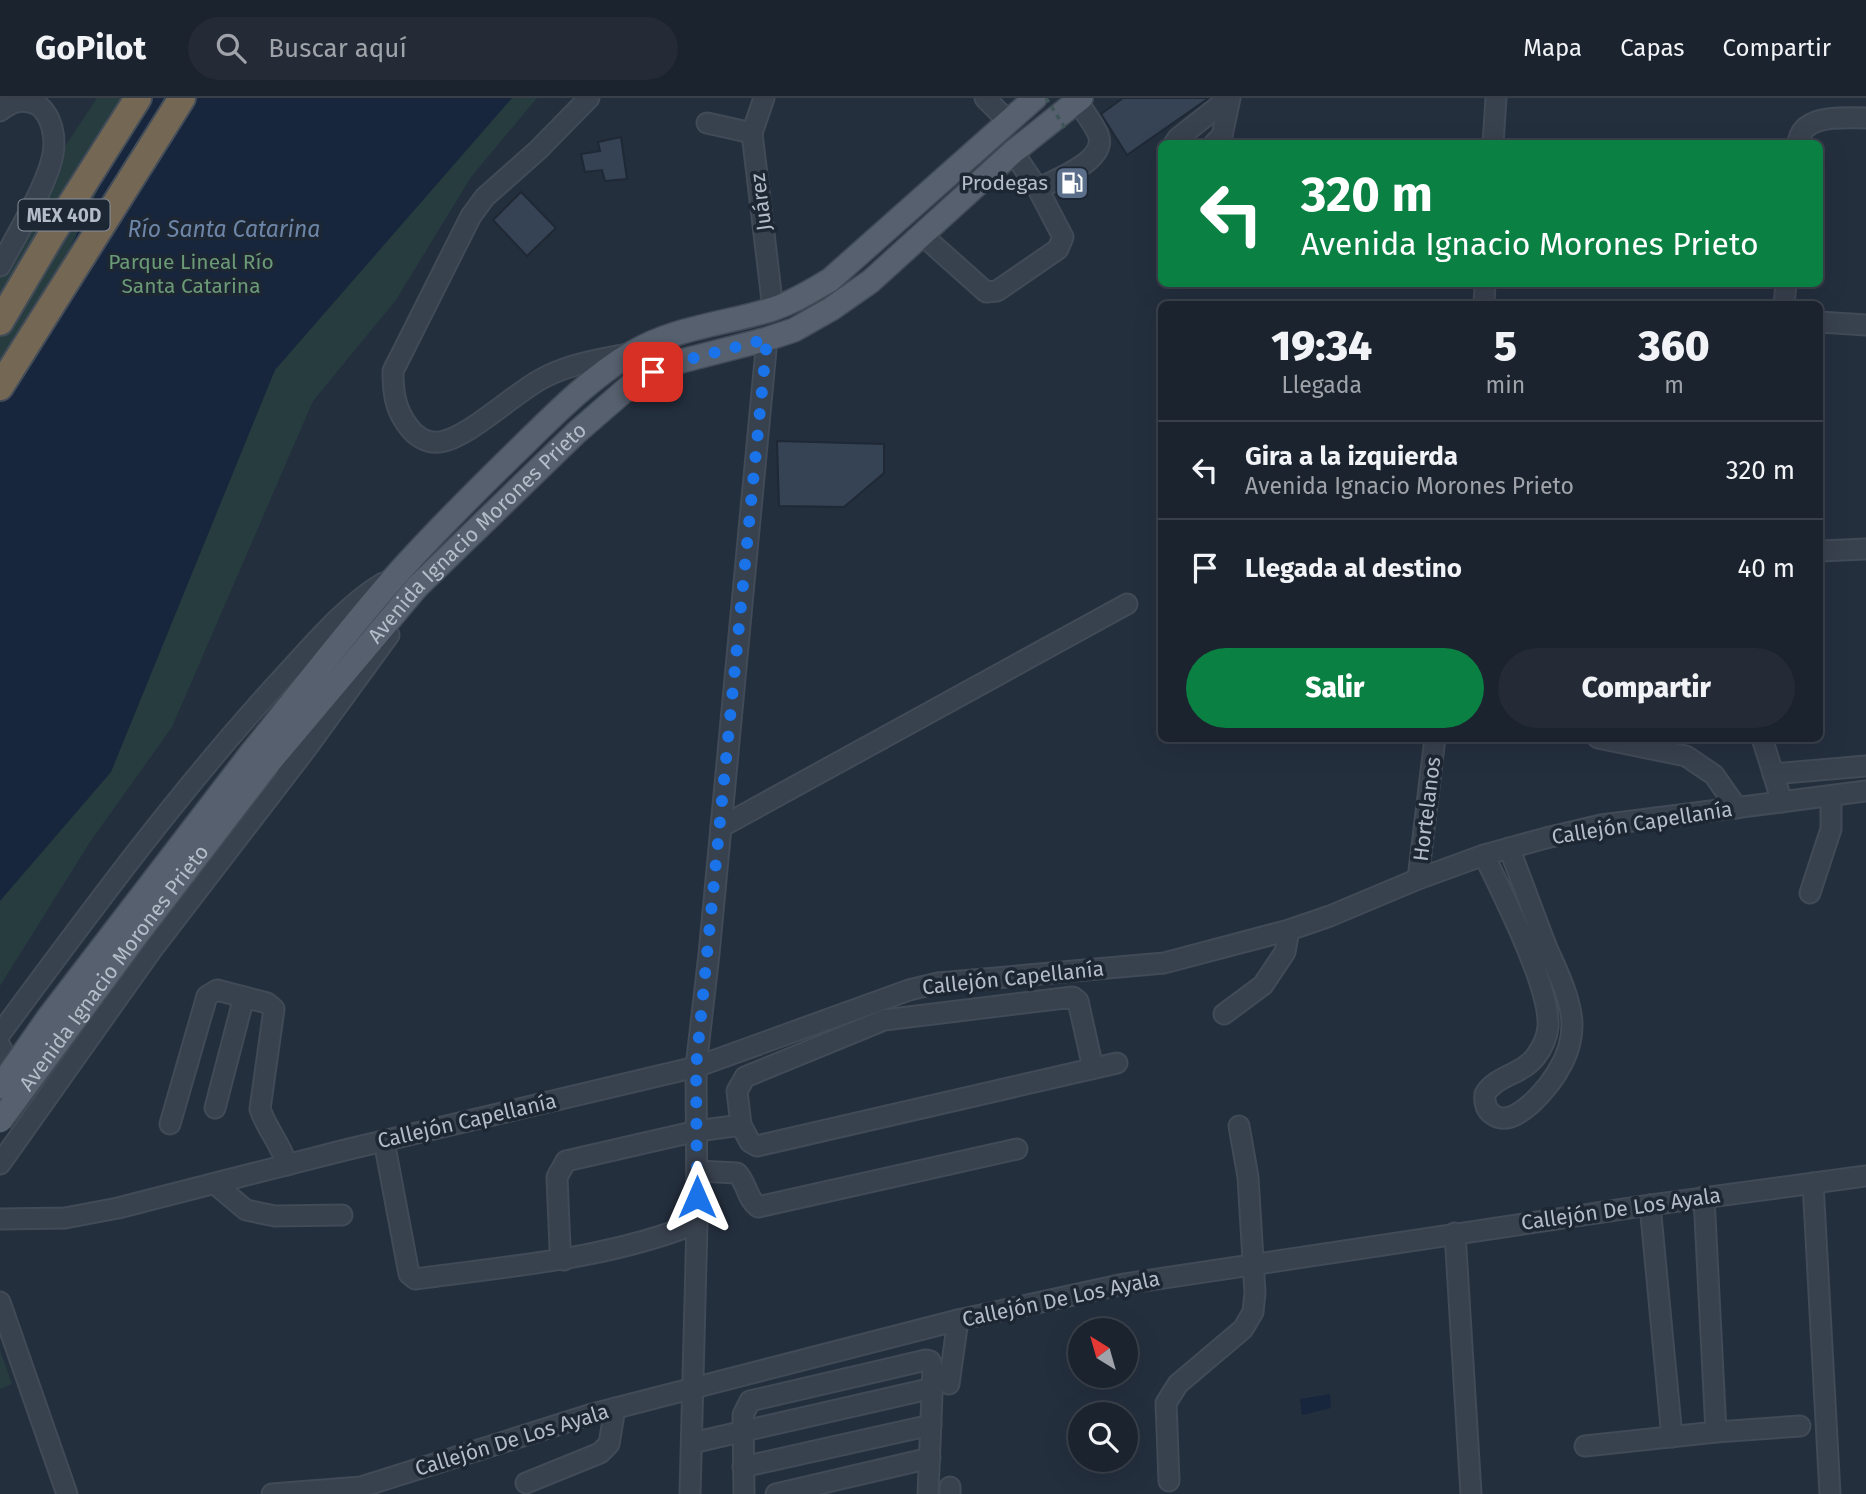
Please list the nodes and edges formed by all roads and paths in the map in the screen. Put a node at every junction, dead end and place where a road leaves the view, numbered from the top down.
1 (23, 98) edge
2 (184, 98) edge
3 (589, 98) edge
4 (764, 98) edge
5 (985, 98) edge
6 (1035, 98) edge
7 (1046, 98) edge
8 (1229, 98) edge
9 (1496, 98) edge
10 (1079, 99) edge
11 (137, 102) edge
12 (0, 111) edge
13 (1866, 118) edge
14 (1007, 121) junction
15 (706, 123) dead end
16 (1065, 128) dead end
17 (752, 133) junction
18 (1177, 140) edge
19 (1218, 140) edge
20 (1493, 140) edge
21 (1799, 140) edge
22 (1013, 152) junction
23 (1038, 189) junction
24 (930, 242) dead end
25 (0, 266) edge
26 (773, 309) junction
27 (0, 322) edge
28 (1823, 322) edge
29 (1866, 325) edge
30 (767, 339) junction
31 (629, 354) junction
32 (0, 387) edge
33 (1866, 549) edge
34 (1823, 551) edge
35 (398, 573) junction
36 (417, 587) junction
37 (1127, 604) dead end
38 (1436, 742) edge
39 (1618, 742) edge
40 (1763, 742) edge
41 (260, 758) junction
42 (1866, 766) edge
43 (1773, 774) junction
44 (1866, 791) edge
45 (1830, 796) junction
46 (1782, 802) junction
47 (1737, 808) junction
48 (721, 827) junction
49 (1509, 848) junction
50 (1485, 855) junction
51 (1419, 879) junction
52 (1810, 893) dead end
53 (1533, 911) junction
54 (1513, 918) junction
55 (1289, 930) junction
56 (244, 997) junction
57 (1224, 1014) dead end
58 (0, 1034) edge
59 (0, 1046) edge
60 (1117, 1063) dead end
61 (68, 1066) junction
62 (696, 1067) junction
63 (1093, 1068) junction
64 (0, 1087) edge
65 (215, 1108) dead end
66 (0, 1121) edge
67 (170, 1124) dead end
68 (741, 1125) junction
69 (1239, 1126) dead end
70 (697, 1131) junction
71 (384, 1141) junction
72 (1017, 1149) dead end
73 (0, 1164) edge
74 (287, 1165) junction
75 (697, 1171) junction
76 (1866, 1176) edge
77 (1814, 1183) junction
78 (215, 1184) junction
79 (1704, 1197) junction
80 (1650, 1205) junction
81 (342, 1215) dead end
82 (0, 1219) edge
83 (697, 1223) junction
84 (1455, 1233) junction
85 (564, 1259) junction
86 (1253, 1263) junction
87 (0, 1302) edge
88 (958, 1320) junction
89 (941, 1386) junction
90 (694, 1388) junction
91 (615, 1408) junction
92 (931, 1425) junction
93 (1800, 1426) dead end
94 (742, 1431) junction
95 (1716, 1432) junction
96 (1672, 1437) junction
97 (692, 1443) junction
98 (1585, 1446) dead end
99 (930, 1458) junction
100 (743, 1467) junction
101 (1170, 1481) dead end
102 (526, 1483) dead end
103 (67, 1494) edge
104 (272, 1494) edge
105 (690, 1494) edge
106 (744, 1494) edge
107 (776, 1494) edge
108 (928, 1494) edge
109 (1471, 1494) edge
110 (1830, 1494) edge

1 - 12 street
1 - 25 street
2 - 32 highway, MEX 40D
3 - 31 street
4 - 17 street, Juárez
5 - 14 street
6 - 14 main road, Avenida Ignacio Morones Prieto
7 - 16 path, bridge
8 - 18 street
8 - 19 street
9 - 20 street
10 - 22 main road, Avenida Ignacio Morones Prieto
10 - 23 street
11 - 27 highway, MEX 40D
13 - 21 street
14 - 26 main road, Avenida Ignacio Morones Prieto
15 - 17 street
17 - 26 street, Juárez
22 - 23 street
22 - 30 main road, Avenida Ignacio Morones Prieto
23 - 24 street
26 - 31 main road, Avenida Ignacio Morones Prieto
28 - 29 street
30 - 36 main road, Avenida Ignacio Morones Prieto
30 - 48 street
31 - 35 main road, Avenida Ignacio Morones Prieto
33 - 34 street
35 - 41 main road, Avenida Ignacio Morones Prieto
35 - 58 street, Avenida Ignacio Morones Prieto
36 - 41 main road, Avenida Ignacio Morones Prieto
36 - 61 street
37 - 48 street
38 - 51 street, Hortelanos
39 - 47 street
40 - 43 street
41 - 64 main road, Avenida Ignacio Morones Prieto, bridge
41 - 66 main road, Avenida Ignacio Morones Prieto, bridge
42 - 43 street
43 - 46 street
44 - 45 street, Callejón Capellanía
45 - 46 street, Callejón Capellanía
45 - 52 street
46 - 47 street, Callejón Capellanía
47 - 49 street, Callejón Capellanía
48 - 62 street
49 - 50 street, Callejón Capellanía
49 - 53 street
50 - 51 street, Callejón Capellanía
50 - 54 street
51 - 55 street, Callejón Capellanía
53 - 54 street
53 - 54 street
55 - 57 street
55 - 62 street, Callejón Capellanía
56 - 65 street
56 - 67 street
56 - 74 street
59 - 61 street
60 - 63 street
61 - 73 street
62 - 70 street
62 - 71 street, Callejón Capellanía
63 - 68 street
63 - 68 street
68 - 70 street
69 - 86 street
70 - 75 street
70 - 85 street
71 - 74 street, Callejón Capellanía
71 - 85 street
72 - 75 street
74 - 78 street, Callejón Capellanía
75 - 83 street
76 - 77 street, Callejón De Los Ayala
77 - 79 street, Callejón De Los Ayala
77 - 110 street
78 - 81 street
78 - 82 street, Callejón Capellanía
79 - 80 street, Callejón De Los Ayala
79 - 95 street
80 - 84 street, Callejón De Los Ayala
80 - 96 street
83 - 85 street
83 - 90 street
84 - 86 street, Callejón De Los Ayala
84 - 109 street
86 - 88 street, Callejón De Los Ayala
86 - 101 street
87 - 103 street
88 - 89 street
88 - 90 street, Callejón De Los Ayala
89 - 92 street
89 - 94 street
89 - 94 street
90 - 91 street, Callejón De Los Ayala
90 - 97 street
91 - 102 street
91 - 104 street, Callejón De Los Ayala
92 - 99 street
92 - 100 street
93 - 95 street
94 - 97 street
94 - 100 street
95 - 96 street
96 - 98 street
97 - 105 street
99 - 107 street
99 - 108 street
100 - 106 street

